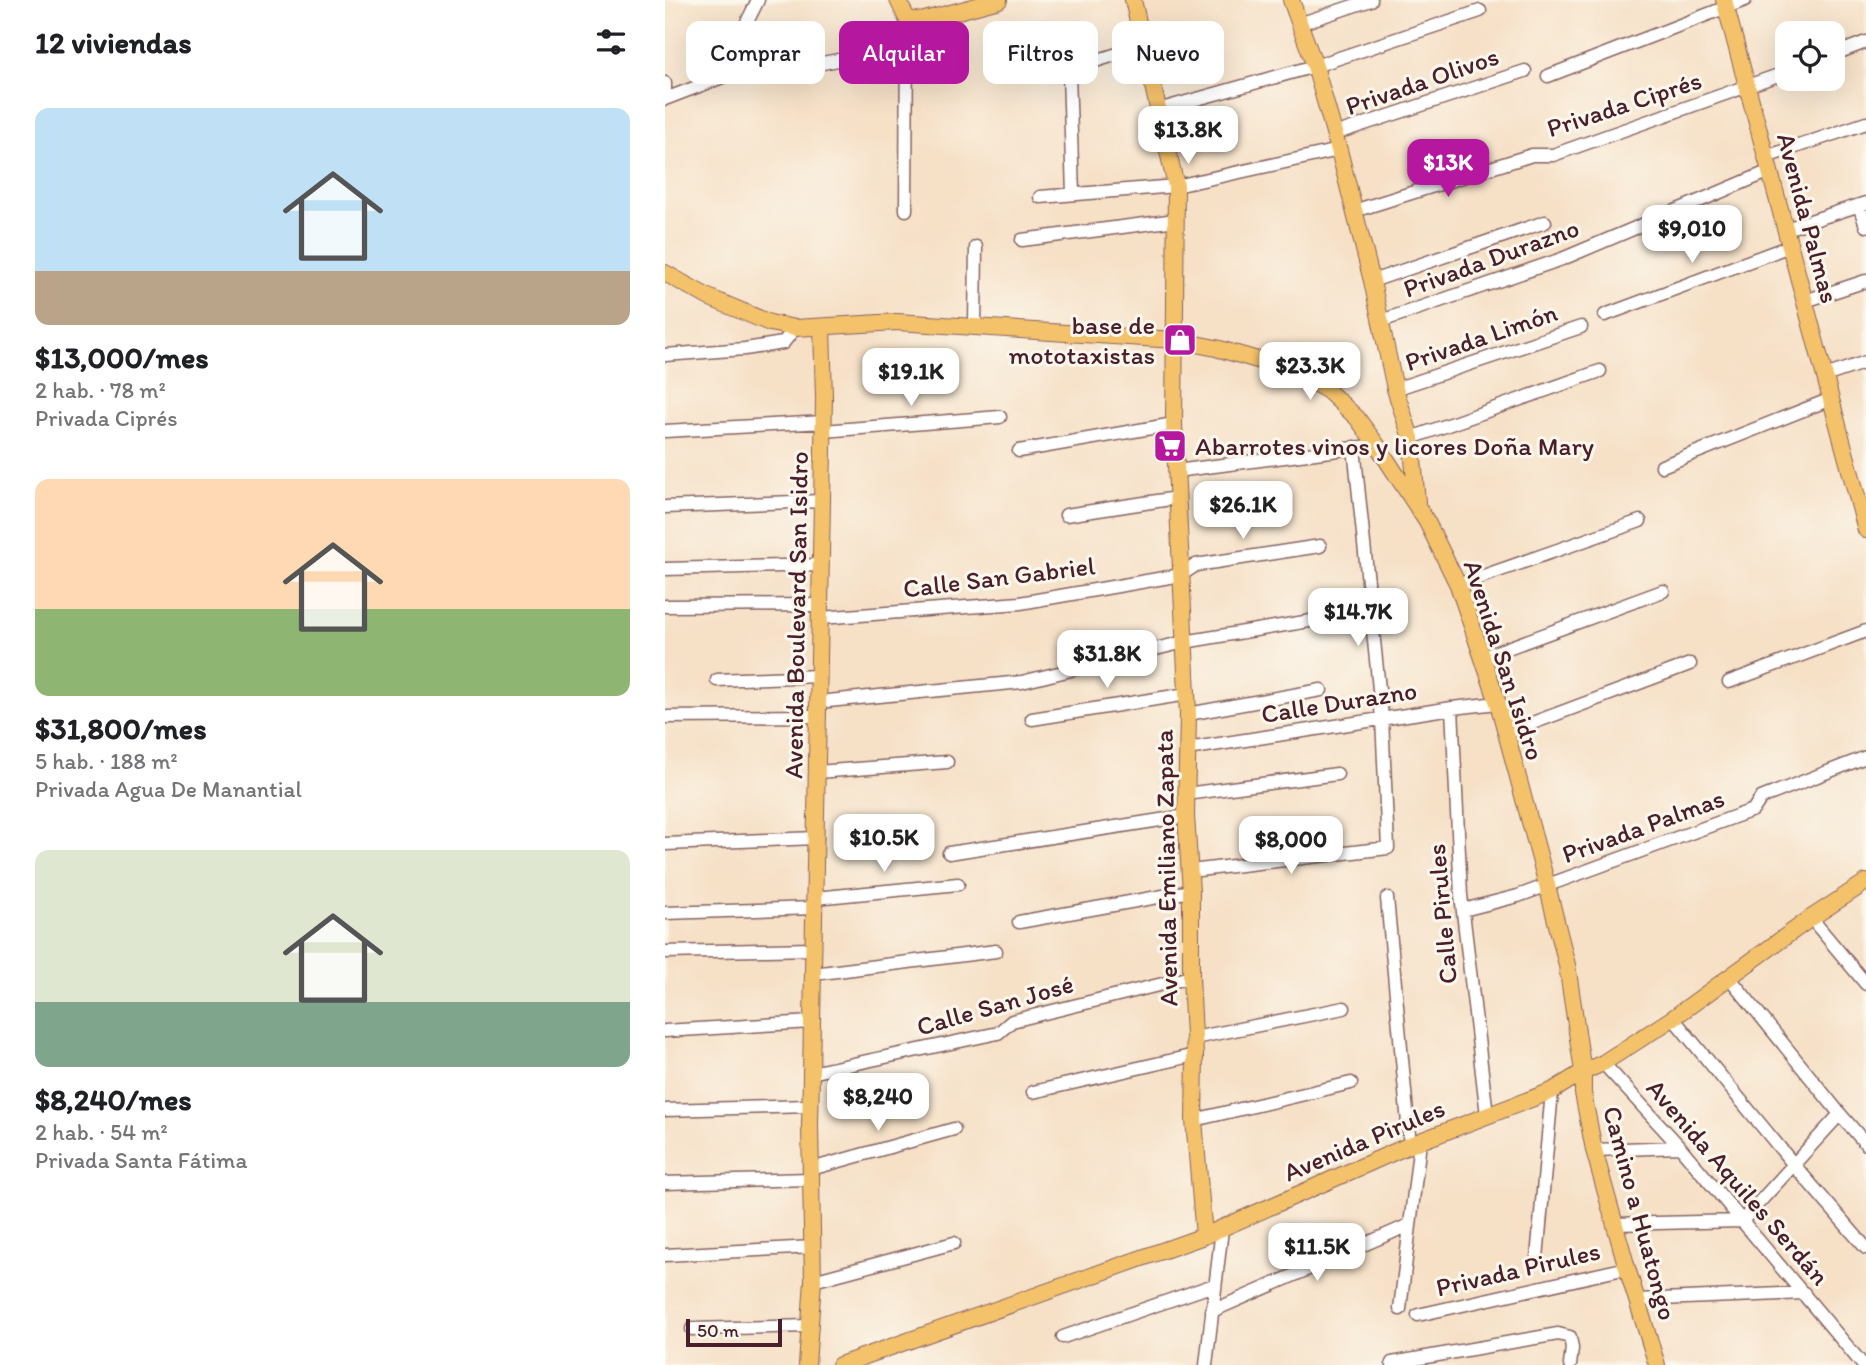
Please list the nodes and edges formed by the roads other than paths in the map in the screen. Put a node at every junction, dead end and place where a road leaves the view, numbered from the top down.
1 (758, 0) edge
2 (898, 0) edge
3 (999, 0) edge
4 (1133, 0) edge
5 (1291, 0) edge
6 (1370, 0) edge
7 (1745, 0) edge
8 (1725, 3) edge
9 (1480, 11) dead end
10 (907, 19) junction
11 (748, 21) edge
12 (1138, 21) edge
13 (1299, 24) junction
14 (1866, 42) edge
15 (1845, 50) edge
16 (1112, 56) edge
17 (838, 60) dead end
18 (825, 63) edge
19 (1315, 66) junction
20 (1525, 71) dead end
21 (1548, 76) dead end
22 (1775, 76) edge
23 (665, 83) edge
24 (703, 84) edge
25 (1152, 84) edge
26 (1748, 86) junction
27 (665, 98) edge
28 (1158, 110) junction
29 (1866, 124) edge
30 (1336, 142) junction
31 (1768, 164) junction
32 (1176, 186) junction
33 (1073, 194) junction
34 (1040, 197) dead end
35 (1863, 204) edge
36 (907, 211) dead end
37 (1354, 211) junction
38 (1176, 220) junction
39 (1545, 222) dead end
40 (1866, 226) edge
41 (1786, 229) junction
42 (1022, 240) dead end
43 (1790, 246) junction
44 (977, 247) dead end
45 (665, 273) edge
46 (1372, 281) junction
47 (1866, 281) edge
48 (1805, 301) junction
49 (1605, 315) dead end
50 (1381, 321) junction
51 (975, 326) junction
52 (822, 327) junction
53 (1581, 327) dead end
54 (796, 328) junction
55 (1175, 340) junction
56 (665, 355) edge
57 (1866, 362) edge
58 (1600, 371) dead end
59 (1825, 376) junction
60 (1395, 390) junction
61 (1831, 399) junction
62 (1000, 417) dead end
63 (1174, 424) junction
64 (824, 426) junction
65 (665, 431) edge
66 (1411, 438) junction
67 (1377, 445) junction
68 (1354, 447) junction
69 (1019, 451) dead end
70 (1662, 466) dead end
71 (1176, 471) junction
72 (1177, 498) junction
73 (822, 501) junction
74 (1417, 505) junction
75 (665, 507) edge
76 (1066, 514) dead end
77 (1640, 521) dead end
78 (1865, 523) edge
79 (1320, 546) dead end
80 (821, 565) junction
81 (665, 569) edge
82 (1181, 575) junction
83 (1458, 585) junction
84 (1663, 591) dead end
85 (665, 606) edge
86 (820, 611) junction
87 (1370, 611) junction
88 (1866, 631) edge
89 (1184, 642) junction
90 (1483, 657) junction
91 (1690, 664) dead end
92 (819, 676) junction
93 (717, 680) dead end
94 (1729, 682) dead end
95 (1321, 690) dead end
96 (1187, 694) junction
97 (1498, 704) junction
98 (1452, 708) junction
99 (818, 709) junction
100 (1188, 714) junction
101 (665, 717) edge
102 (1382, 718) junction
103 (1032, 719) dead end
104 (1506, 733) junction
105 (1187, 749) junction
106 (1866, 757) edge
107 (947, 762) dead end
108 (817, 772) junction
109 (1337, 774) dead end
110 (1186, 794) junction
111 (1186, 816) junction
112 (817, 838) junction
113 (665, 844) edge
114 (949, 853) dead end
115 (1189, 871) junction
116 (1866, 882) edge
117 (958, 884) dead end
118 (1547, 885) junction
119 (1191, 891) junction
120 (1387, 898) dead end
121 (814, 903) junction
122 (1463, 910) junction
123 (665, 913) edge
124 (1811, 918) junction
125 (1019, 922) dead end
126 (814, 949) junction
127 (996, 951) dead end
128 (665, 952) edge
129 (813, 974) junction
130 (1191, 977) junction
131 (1729, 977) junction
132 (1866, 984) edge
133 (1345, 1008) dead end
134 (1673, 1018) junction
135 (812, 1022) junction
136 (665, 1031) edge
137 (1195, 1046) junction
138 (1603, 1063) junction
139 (1583, 1072) junction
140 (811, 1073) junction
141 (1350, 1083) dead end
142 (1552, 1091) junction
143 (1033, 1092) dead end
144 (811, 1106) junction
145 (665, 1110) edge
146 (1840, 1114) junction
147 (1487, 1115) junction
148 (1194, 1120) junction
149 (954, 1129) dead end
150 (1415, 1143) junction
151 (1866, 1144) edge
152 (1680, 1147) junction
153 (1594, 1150) junction
154 (1794, 1166) junction
155 (811, 1174) junction
156 (665, 1183) edge
157 (1742, 1221) junction
158 (1615, 1224) junction
159 (1409, 1225) junction
160 (1222, 1229) junction
161 (1204, 1237) junction
162 (954, 1243) dead end
163 (813, 1247) junction
164 (1866, 1248) edge
165 (665, 1255) edge
166 (1537, 1258) dead end
167 (1627, 1268) junction
168 (813, 1281) junction
169 (1214, 1285) junction
170 (1804, 1293) junction
171 (1637, 1300) junction
172 (1400, 1309) dead end
173 (1212, 1311) junction
174 (1418, 1315) dead end
175 (809, 1326) junction
176 (692, 1329) dead end
177 (1063, 1338) dead end
178 (860, 1362) edge
179 (1392, 1363) dead end
180 (807, 1365) edge
181 (840, 1365) edge
182 (1206, 1365) edge
183 (1570, 1365) edge
184 (1657, 1365) edge
185 (1863, 1365) edge

1 - 11 street
2 - 10 main road
3 - 10 main road
4 - 12 main road, Avenida Emiliano Zapata
5 - 13 main road
6 - 13 street
7 - 8 street
8 - 21 street
8 - 26 main road, Avenida Palmas
9 - 19 street
10 - 36 street
13 - 19 main road
14 - 15 street
16 - 33 street
17 - 18 street
19 - 28 street
19 - 30 main road
20 - 30 street, Privada Olivos
22 - 26 street, Privada Ciprés
23 - 27 street
24 - 27 street
25 - 28 main road, Avenida Emiliano Zapata
26 - 31 main road, Avenida Palmas
26 - 37 street, Privada Ciprés
28 - 32 main road, Avenida Emiliano Zapata
29 - 31 street, Privada Durazno
30 - 32 street, Privada Olivos
30 - 37 main road
31 - 41 main road, Avenida Palmas
31 - 50 street, Privada Durazno
32 - 33 street, Privada Olivos
32 - 38 main road, Avenida Emiliano Zapata
33 - 34 street, Privada Olivos
35 - 40 street
35 - 41 street
37 - 46 main road
38 - 42 street
38 - 55 main road, Avenida Emiliano Zapata
39 - 46 street
41 - 43 main road, Avenida Palmas
43 - 48 main road, Avenida Palmas
43 - 49 street
44 - 51 street
45 - 54 main road, Avenida San Isidro
46 - 50 main road
47 - 48 street
48 - 59 main road, Avenida Palmas
50 - 60 main road
51 - 52 main road, Avenida San Isidro
51 - 55 main road, Avenida San Isidro
52 - 54 main road, Avenida San Isidro
52 - 64 main road, Avenida Boulevard San Isidro
53 - 60 street, Privada Limón
54 - 56 street
55 - 63 main road, Avenida Emiliano Zapata
55 - 67 main road, Avenida San Isidro
57 - 59 street
58 - 66 street
59 - 61 main road, Avenida Palmas
60 - 66 main road
61 - 70 street
61 - 78 main road, Avenida Palmas
62 - 64 street
63 - 69 street
63 - 71 main road, Avenida Emiliano Zapata
64 - 65 street
64 - 73 main road, Avenida Boulevard San Isidro
66 - 74 main road
67 - 68 street
67 - 74 main road, Avenida San Isidro
68 - 71 street
68 - 87 street
71 - 72 main road, Avenida Emiliano Zapata
72 - 76 street
72 - 82 main road, Avenida Emiliano Zapata
73 - 75 street
73 - 80 main road, Avenida Boulevard San Isidro
74 - 83 main road, Avenida San Isidro
77 - 83 street
79 - 82 street, Calle San Gabriel
80 - 81 street
80 - 86 main road, Avenida Boulevard San Isidro
82 - 86 street, Calle San Gabriel
82 - 89 main road, Avenida Emiliano Zapata
83 - 90 main road, Avenida San Isidro
84 - 90 street
85 - 86 street, Calle San Gabriel
86 - 92 main road, Avenida Boulevard San Isidro
87 - 89 street
87 - 102 street
88 - 94 street
89 - 96 main road, Avenida Emiliano Zapata
89 - 99 street
90 - 97 main road, Avenida San Isidro
91 - 104 street
92 - 93 street
92 - 99 main road, Avenida Boulevard San Isidro
95 - 100 street
96 - 100 main road, Avenida Emiliano Zapata
96 - 103 street
97 - 98 street, Calle Durazno
97 - 104 main road, Avenida San Isidro
98 - 102 street, Calle Durazno
98 - 122 street, Calle Pirules
99 - 101 street
99 - 108 main road, Avenida Boulevard San Isidro
100 - 105 main road, Avenida Emiliano Zapata
102 - 105 street, Calle Durazno
102 - 115 street
104 - 118 main road, Avenida San Isidro
105 - 110 main road, Avenida Emiliano Zapata
106 - 118 street, Privada Palmas
107 - 108 street
108 - 112 main road, Avenida Boulevard San Isidro
109 - 110 street
110 - 111 main road, Avenida Emiliano Zapata
111 - 114 street
111 - 115 main road, Avenida Emiliano Zapata
112 - 113 street
112 - 121 main road, Avenida Boulevard San Isidro
115 - 119 main road, Avenida Emiliano Zapata
116 - 124 main road, Avenida Pirules
117 - 121 street
118 - 122 street, Privada Palmas
118 - 139 main road, Avenida San Isidro
119 - 125 street
119 - 130 main road, Avenida Emiliano Zapata
120 - 150 street
121 - 123 street
121 - 126 main road, Avenida Boulevard San Isidro
122 - 147 street, Calle Pirules
124 - 131 main road, Avenida Pirules
124 - 132 street
126 - 128 street
126 - 129 main road, Avenida Boulevard San Isidro
127 - 129 street
129 - 135 main road, Avenida Boulevard San Isidro
130 - 137 main road, Avenida Emiliano Zapata
130 - 140 street, Calle San José
131 - 134 main road, Avenida Pirules
131 - 146 street
133 - 137 street
134 - 138 main road, Avenida Pirules
134 - 154 street
135 - 136 street
135 - 140 main road, Avenida Boulevard San Isidro
137 - 143 street
137 - 148 main road, Avenida Emiliano Zapata
138 - 139 main road, Avenida Pirules
138 - 152 street, Avenida Aquiles Serdán
139 - 142 main road, Avenida Pirules
139 - 153 main road, Camino a Huatongo
140 - 144 main road, Avenida Boulevard San Isidro
141 - 148 street
142 - 147 main road, Avenida Pirules
142 - 166 street
144 - 145 street
144 - 155 main road, Avenida Boulevard San Isidro
146 - 151 street
146 - 154 street
147 - 150 main road, Avenida Pirules
148 - 161 main road, Avenida Emiliano Zapata
149 - 155 street
150 - 159 street
150 - 160 main road, Avenida Pirules
152 - 153 street
152 - 157 street, Avenida Aquiles Serdán
153 - 158 main road, Camino a Huatongo
154 - 157 street
154 - 164 street
155 - 156 street
155 - 163 main road, Avenida Boulevard San Isidro
157 - 158 street
157 - 170 street, Avenida Aquiles Serdán
158 - 167 main road, Camino a Huatongo
159 - 172 street
159 - 173 street
160 - 161 main road, Avenida Pirules
160 - 169 street
161 - 178 main road, Avenida Pirules
162 - 168 street
163 - 165 street
163 - 168 main road, Avenida Boulevard San Isidro
167 - 171 main road, Camino a Huatongo
167 - 174 street, Privada Pirules
168 - 175 main road, Avenida Boulevard San Isidro
169 - 173 street
169 - 177 street
170 - 171 street
170 - 185 street, Avenida Aquiles Serdán
171 - 184 main road, Camino a Huatongo
173 - 182 street
175 - 176 street
175 - 180 main road, Avenida Boulevard San Isidro
178 - 181 main road, Avenida Pirules
179 - 183 street

